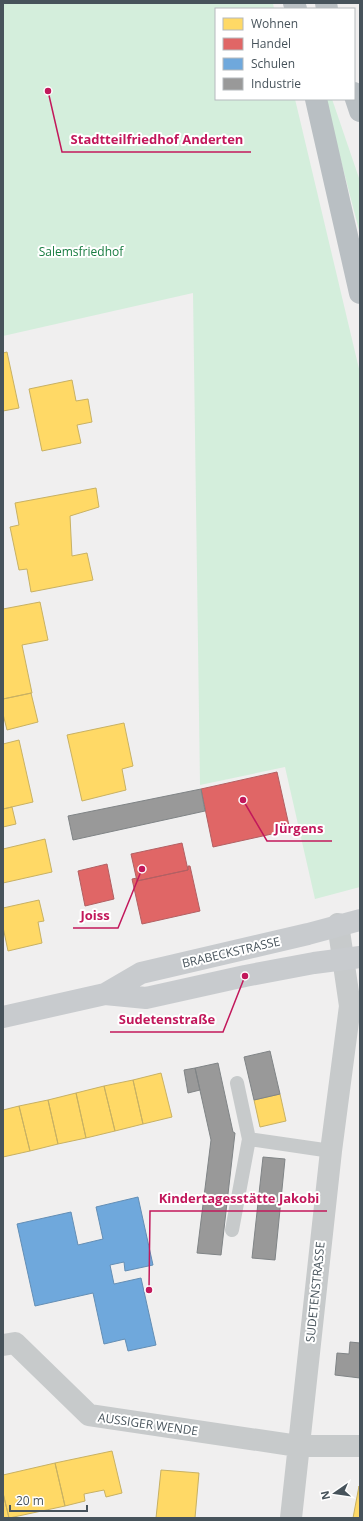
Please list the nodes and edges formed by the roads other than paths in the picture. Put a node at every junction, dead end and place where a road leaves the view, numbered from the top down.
1 (355, 96) edge
2 (316, 100) edge
3 (360, 111) edge
4 (360, 294) edge
5 (360, 920) edge
6 (338, 924) junction
7 (352, 958) edge
8 (105, 994) junction
9 (3, 1017) edge
10 (237, 1083) dead end
11 (249, 1139) junction
12 (331, 1151) junction
13 (232, 1230) dead end
14 (3, 1345) edge
15 (298, 1446) junction
16 (360, 1446) edge
17 (291, 1518) edge

1 - 3 highway
2 - 4 highway
5 - 6 main road, BRABECKSTRASSE
6 - 7 street, SUDETENSTRASSE
6 - 8 main road, BRABECKSTRASSE
7 - 8 main road, BRABECKSTRASSE
7 - 12 street, SUDETENSTRASSE
8 - 9 main road, BRABECKSTRASSE
10 - 11 lane
11 - 12 lane
11 - 13 lane
12 - 15 street, SUDETENSTRASSE
14 - 15 street, AUSSIGER WENDE
15 - 16 street
15 - 17 street, SUDETENSTRASSE

